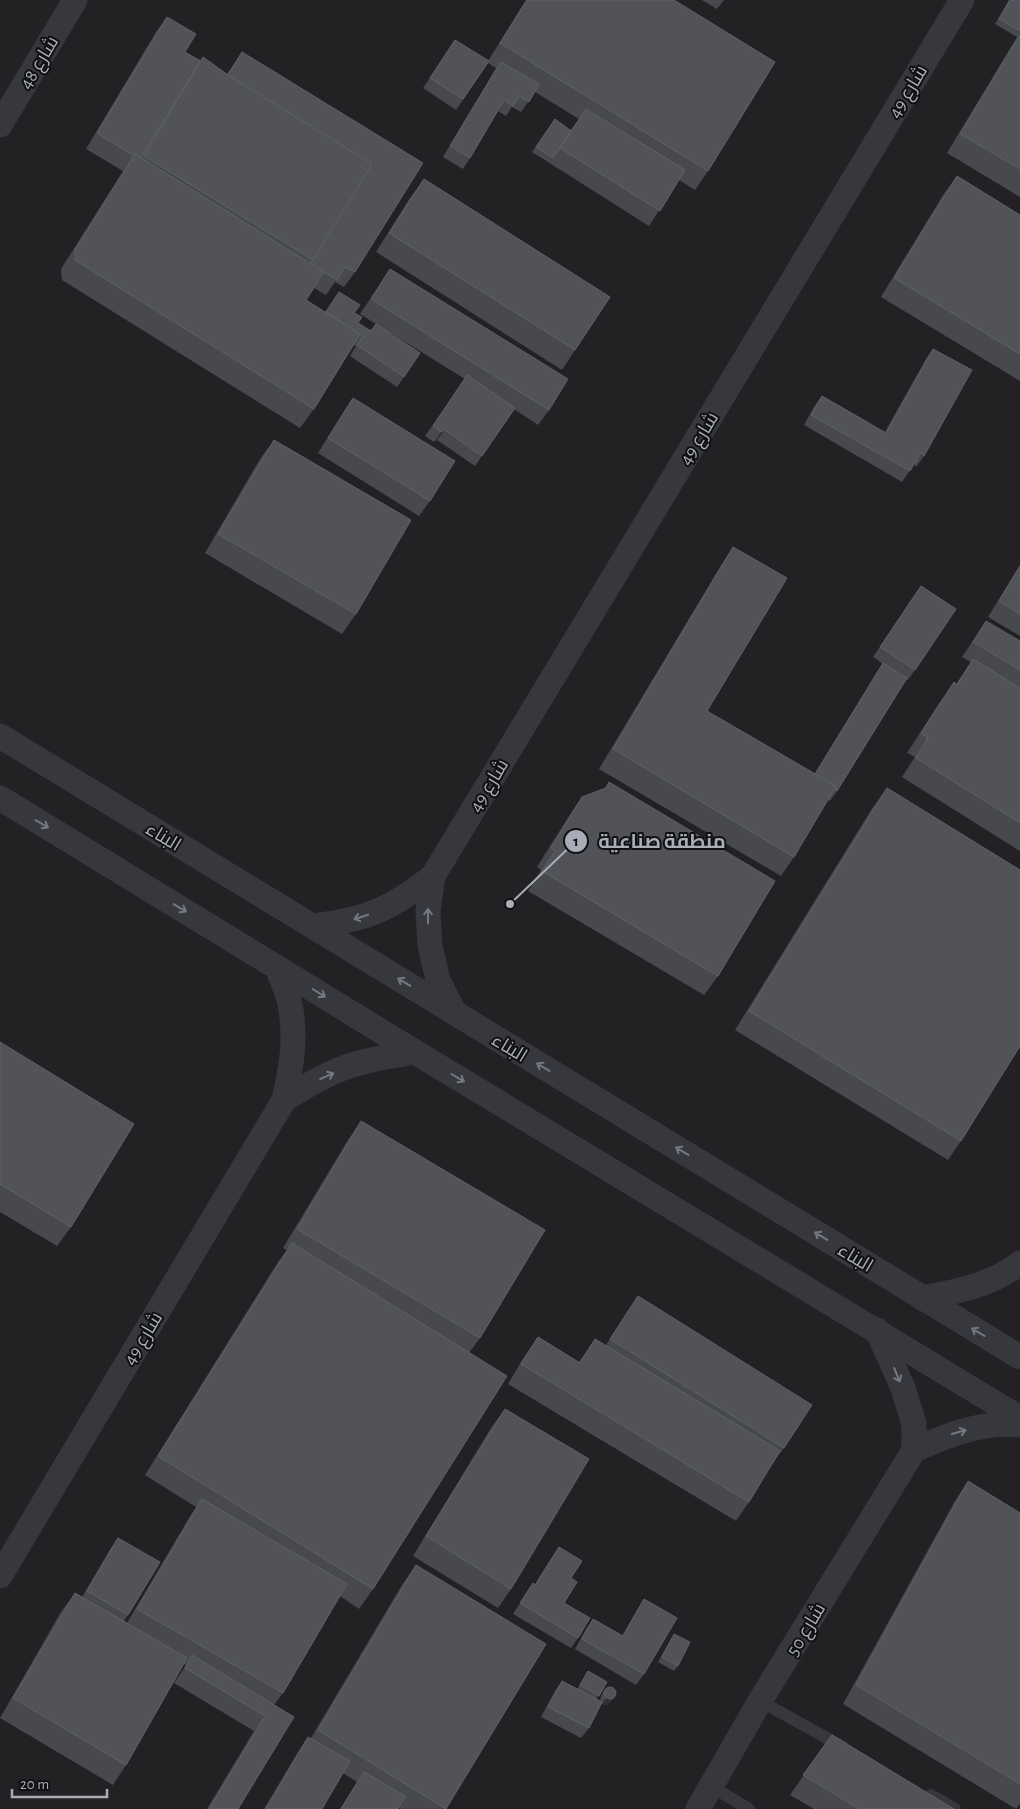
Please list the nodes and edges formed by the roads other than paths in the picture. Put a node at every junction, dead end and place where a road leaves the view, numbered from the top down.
1 (76, 0) edge
2 (962, 0) edge
3 (0, 125) edge
4 (0, 736) edge
5 (0, 798) edge
6 (433, 876) junction
7 (313, 926) junction
8 (277, 968) junction
9 (454, 1012) junction
10 (415, 1052) junction
11 (284, 1100) junction
12 (1020, 1263) edge
13 (922, 1298) junction
14 (877, 1330) junction
15 (1020, 1357) edge
16 (1020, 1418) edge
17 (1020, 1425) edge
18 (914, 1450) junction
19 (0, 1576) edge
20 (760, 1701) junction
21 (854, 1753) edge
22 (712, 1787) junction
23 (921, 1790) edge
24 (698, 1809) edge
25 (749, 1809) edge
26 (955, 1809) edge

1 - 3 street, شارع 48
2 - 6 street, شارع 49
4 - 7 street, البناء
5 -> 8 street
6 -> 7 street, شارع 49
9 -> 6 street, شارع 49
9 -> 7 street, البناء
8 -> 10 street
8 - 11 street, شارع 49
13 -> 9 street, البناء
11 -> 10 street, شارع 49
10 -> 14 street
11 - 19 street, شارع 49
12 - 13 street
15 -> 13 street, البناء
14 - 16 street
14 -> 18 street
18 -> 17 street
18 - 20 street, شارع 50
20 - 21 lane
20 - 22 street, شارع 50
22 - 24 street, شارع 50
22 - 25 lane
23 - 26 lane

